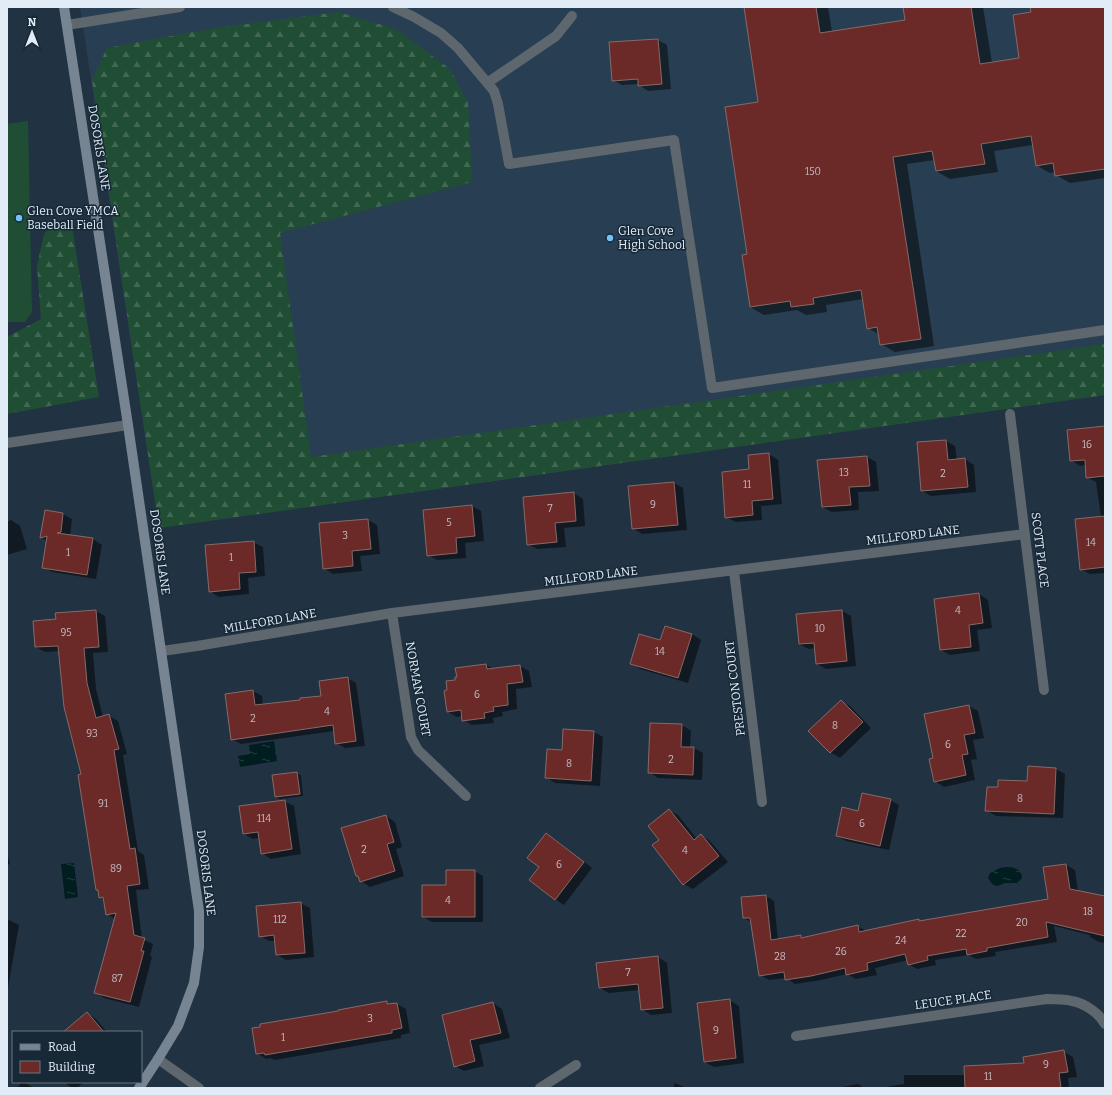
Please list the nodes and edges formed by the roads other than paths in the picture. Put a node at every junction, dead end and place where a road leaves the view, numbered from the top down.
1 (64, 7) edge
2 (180, 7) edge
3 (393, 7) edge
4 (572, 16) dead end
5 (67, 25) junction
6 (487, 83) junction
7 (1105, 330) edge
8 (1010, 414) dead end
9 (128, 425) junction
10 (7, 443) edge
11 (1025, 534) junction
12 (734, 571) junction
13 (392, 614) junction
14 (162, 651) junction
15 (1044, 690) dead end
16 (466, 796) dead end
17 (762, 802) dead end
18 (1105, 1024) edge
19 (796, 1036) dead end
20 (158, 1059) junction
21 (576, 1065) dead end
22 (139, 1088) edge
23 (199, 1088) edge
24 (540, 1088) edge

1 - 5 street, DOSORIS LANE
2 - 5 street
3 - 6 street
4 - 6 street
5 - 9 street, DOSORIS LANE
6 - 7 street
8 - 11 street, SCOTT PLACE
9 - 10 street
9 - 14 street, DOSORIS LANE
11 - 12 street, MILLFORD LANE
11 - 15 street, SCOTT PLACE
12 - 13 street, MILLFORD LANE
12 - 17 street, PRESTON COURT
13 - 14 street, MILLFORD LANE
13 - 16 street, NORMAN COURT
14 - 20 street, DOSORIS LANE
18 - 19 street, LEUCE PLACE
20 - 22 street, DOSORIS LANE
20 - 23 street
21 - 24 street

